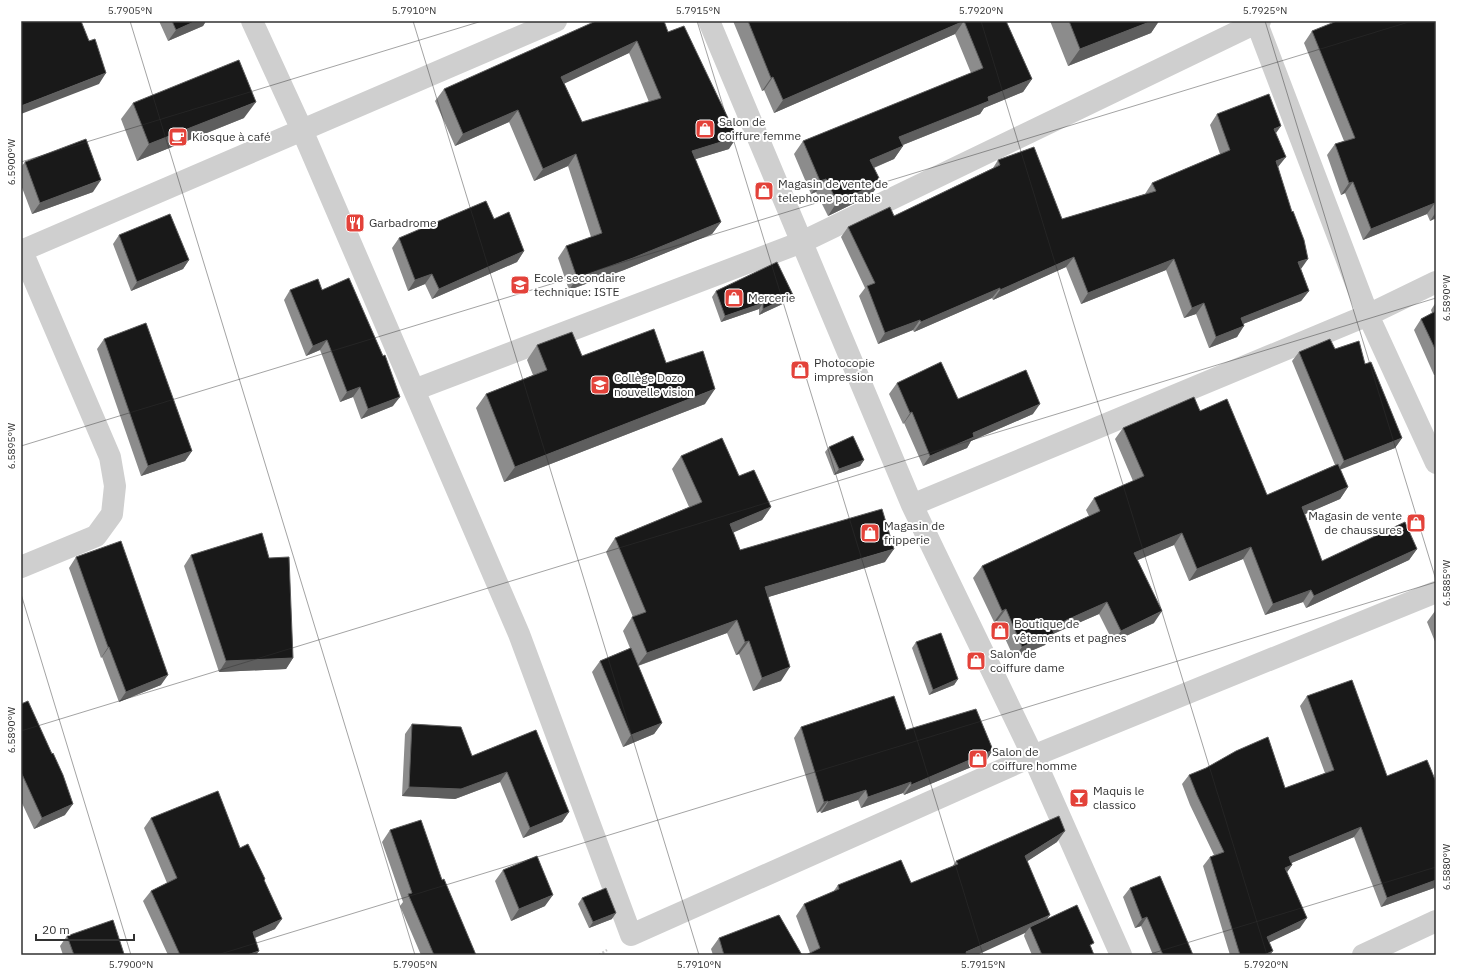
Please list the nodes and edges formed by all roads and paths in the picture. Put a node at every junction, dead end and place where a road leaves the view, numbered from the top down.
1 (252, 21) edge
2 (556, 21) edge
3 (709, 21) edge
4 (1257, 22) edge
5 (302, 130) junction
6 (802, 242) junction
7 (21, 250) edge
8 (1436, 282) edge
9 (1368, 315) junction
10 (414, 390) junction
11 (1436, 463) edge
12 (912, 505) junction
13 (21, 567) edge
14 (1436, 592) edge
15 (1033, 756) junction
16 (1436, 921) edge
17 (1121, 955) edge
18 (1363, 955) edge

1 - 5 street
2 - 5 street
3 - 6 street
4 - 6 street
4 - 9 street
5 - 7 street
5 - 10 street
6 - 10 street
6 - 12 street
7 - 13 street
8 - 9 street
9 - 11 street
9 - 12 street
10 - 15 street
12 - 15 street
14 - 15 street
15 - 17 street
16 - 18 street

